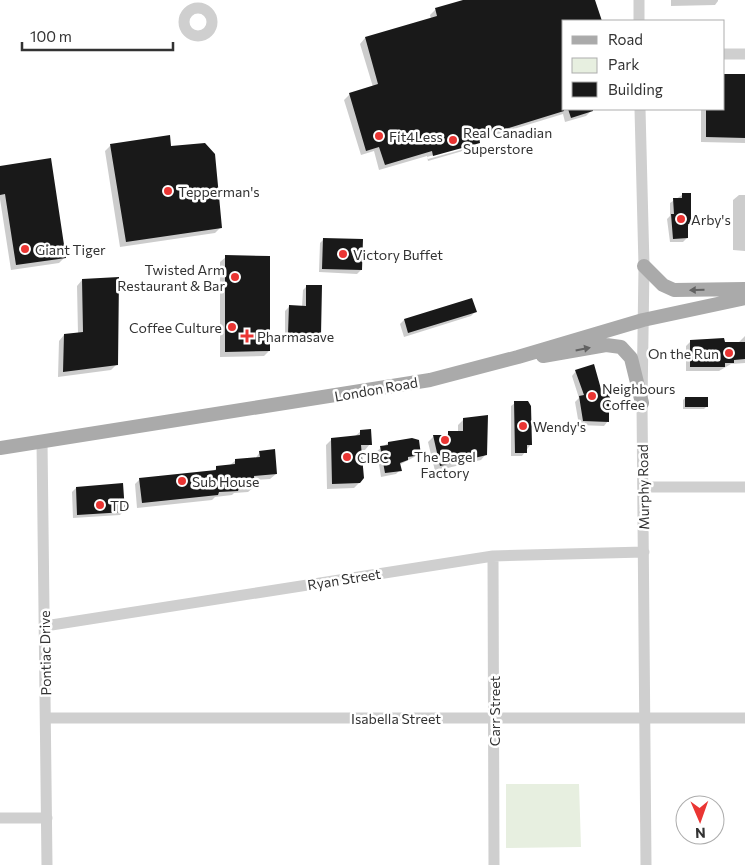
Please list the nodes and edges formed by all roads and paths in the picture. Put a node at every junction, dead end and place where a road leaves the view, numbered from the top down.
1 (183, 0) edge
2 (639, 0) edge
3 (188, 12) dead end
4 (639, 20) edge
5 (725, 54) edge
6 (745, 54) edge
7 (640, 110) edge
8 (644, 266) junction
9 (745, 289) edge
10 (745, 298) edge
11 (644, 320) junction
12 (518, 357) junction
13 (642, 402) junction
14 (42, 441) junction
15 (0, 448) edge
16 (643, 487) junction
17 (745, 487) edge
18 (644, 552) junction
19 (493, 556) junction
20 (45, 626) junction
21 (46, 718) junction
22 (494, 718) junction
23 (645, 718) junction
24 (745, 718) edge
25 (0, 818) edge
26 (47, 818) junction
27 (47, 865) edge
28 (494, 865) edge
29 (646, 865) edge

1 - 3 street
2 - 4 street
5 - 6 street
7 - 8 street, Murphy Road
9 -> 8 main road
8 - 11 street, Murphy Road
10 - 11 main road, London Road
11 - 12 main road, London Road
11 - 13 street, Murphy Road
12 -> 13 main road
12 - 14 main road, London Road
13 - 16 street, Murphy Road
14 - 15 main road, London Road
14 - 20 street, Pontiac Drive
16 - 17 street
16 - 18 street, Murphy Road
18 - 19 street, Ryan Street
18 - 23 street, Murphy Road
19 - 20 street, Ryan Street
19 - 22 street, Carr Street
20 - 21 street, Pontiac Drive
21 - 22 street, Isabella Street
21 - 26 street, Pontiac Drive
22 - 23 street, Isabella Street
22 - 28 street, Carr Street
23 - 24 street, Isabella Street
23 - 29 street, Murphy Road
25 - 26 street
26 - 27 street, Pontiac Drive

